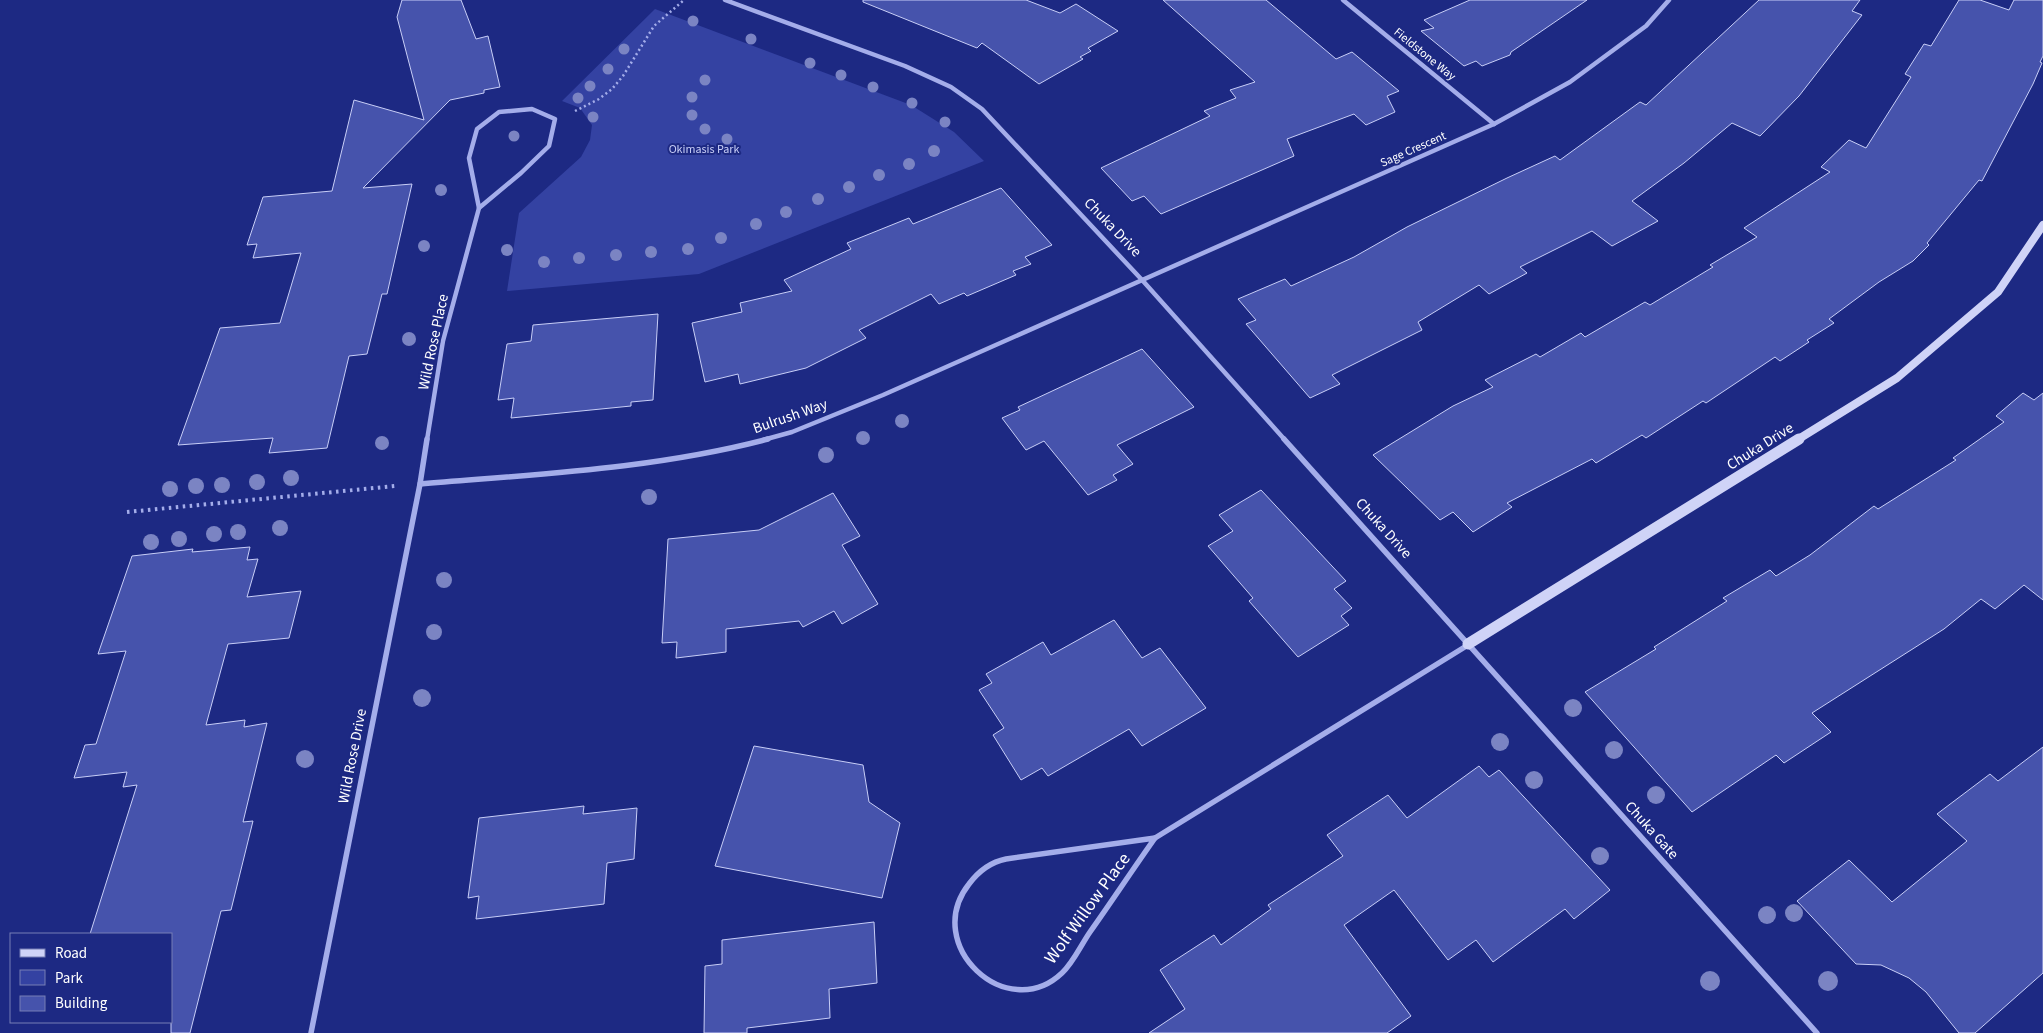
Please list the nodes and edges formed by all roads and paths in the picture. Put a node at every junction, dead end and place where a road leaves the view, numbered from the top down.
1 (684, 0) edge
2 (725, 0) edge
3 (1343, 0) edge
4 (1669, 0) edge
5 (1494, 124) junction
6 (554, 125) junction
7 (479, 208) junction
8 (2043, 225) edge
9 (1143, 281) junction
10 (420, 484) junction
11 (127, 512) dead end
12 (1468, 644) junction
13 (1155, 838) junction
14 (311, 1033) edge
15 (1818, 1033) edge

1 - 6 path
2 - 9 street, Chuka Drive
3 - 5 street, Fieldstone Way
4 - 5 street, Sage Crescent
5 - 9 street, Sage Crescent
6 - 7 street
6 - 7 street, Wild Rose Place
7 - 10 street, Wild Rose Place
8 - 12 street, Chuka Drive
9 - 10 street, Bulrush Way
9 - 12 street, Chuka Drive
10 - 11 path
10 - 14 street, Wild Rose Drive
12 - 13 street, Wolf Willow Place
12 - 15 street, Chuka Gate
13 - 13 street, Wolf Willow Place

